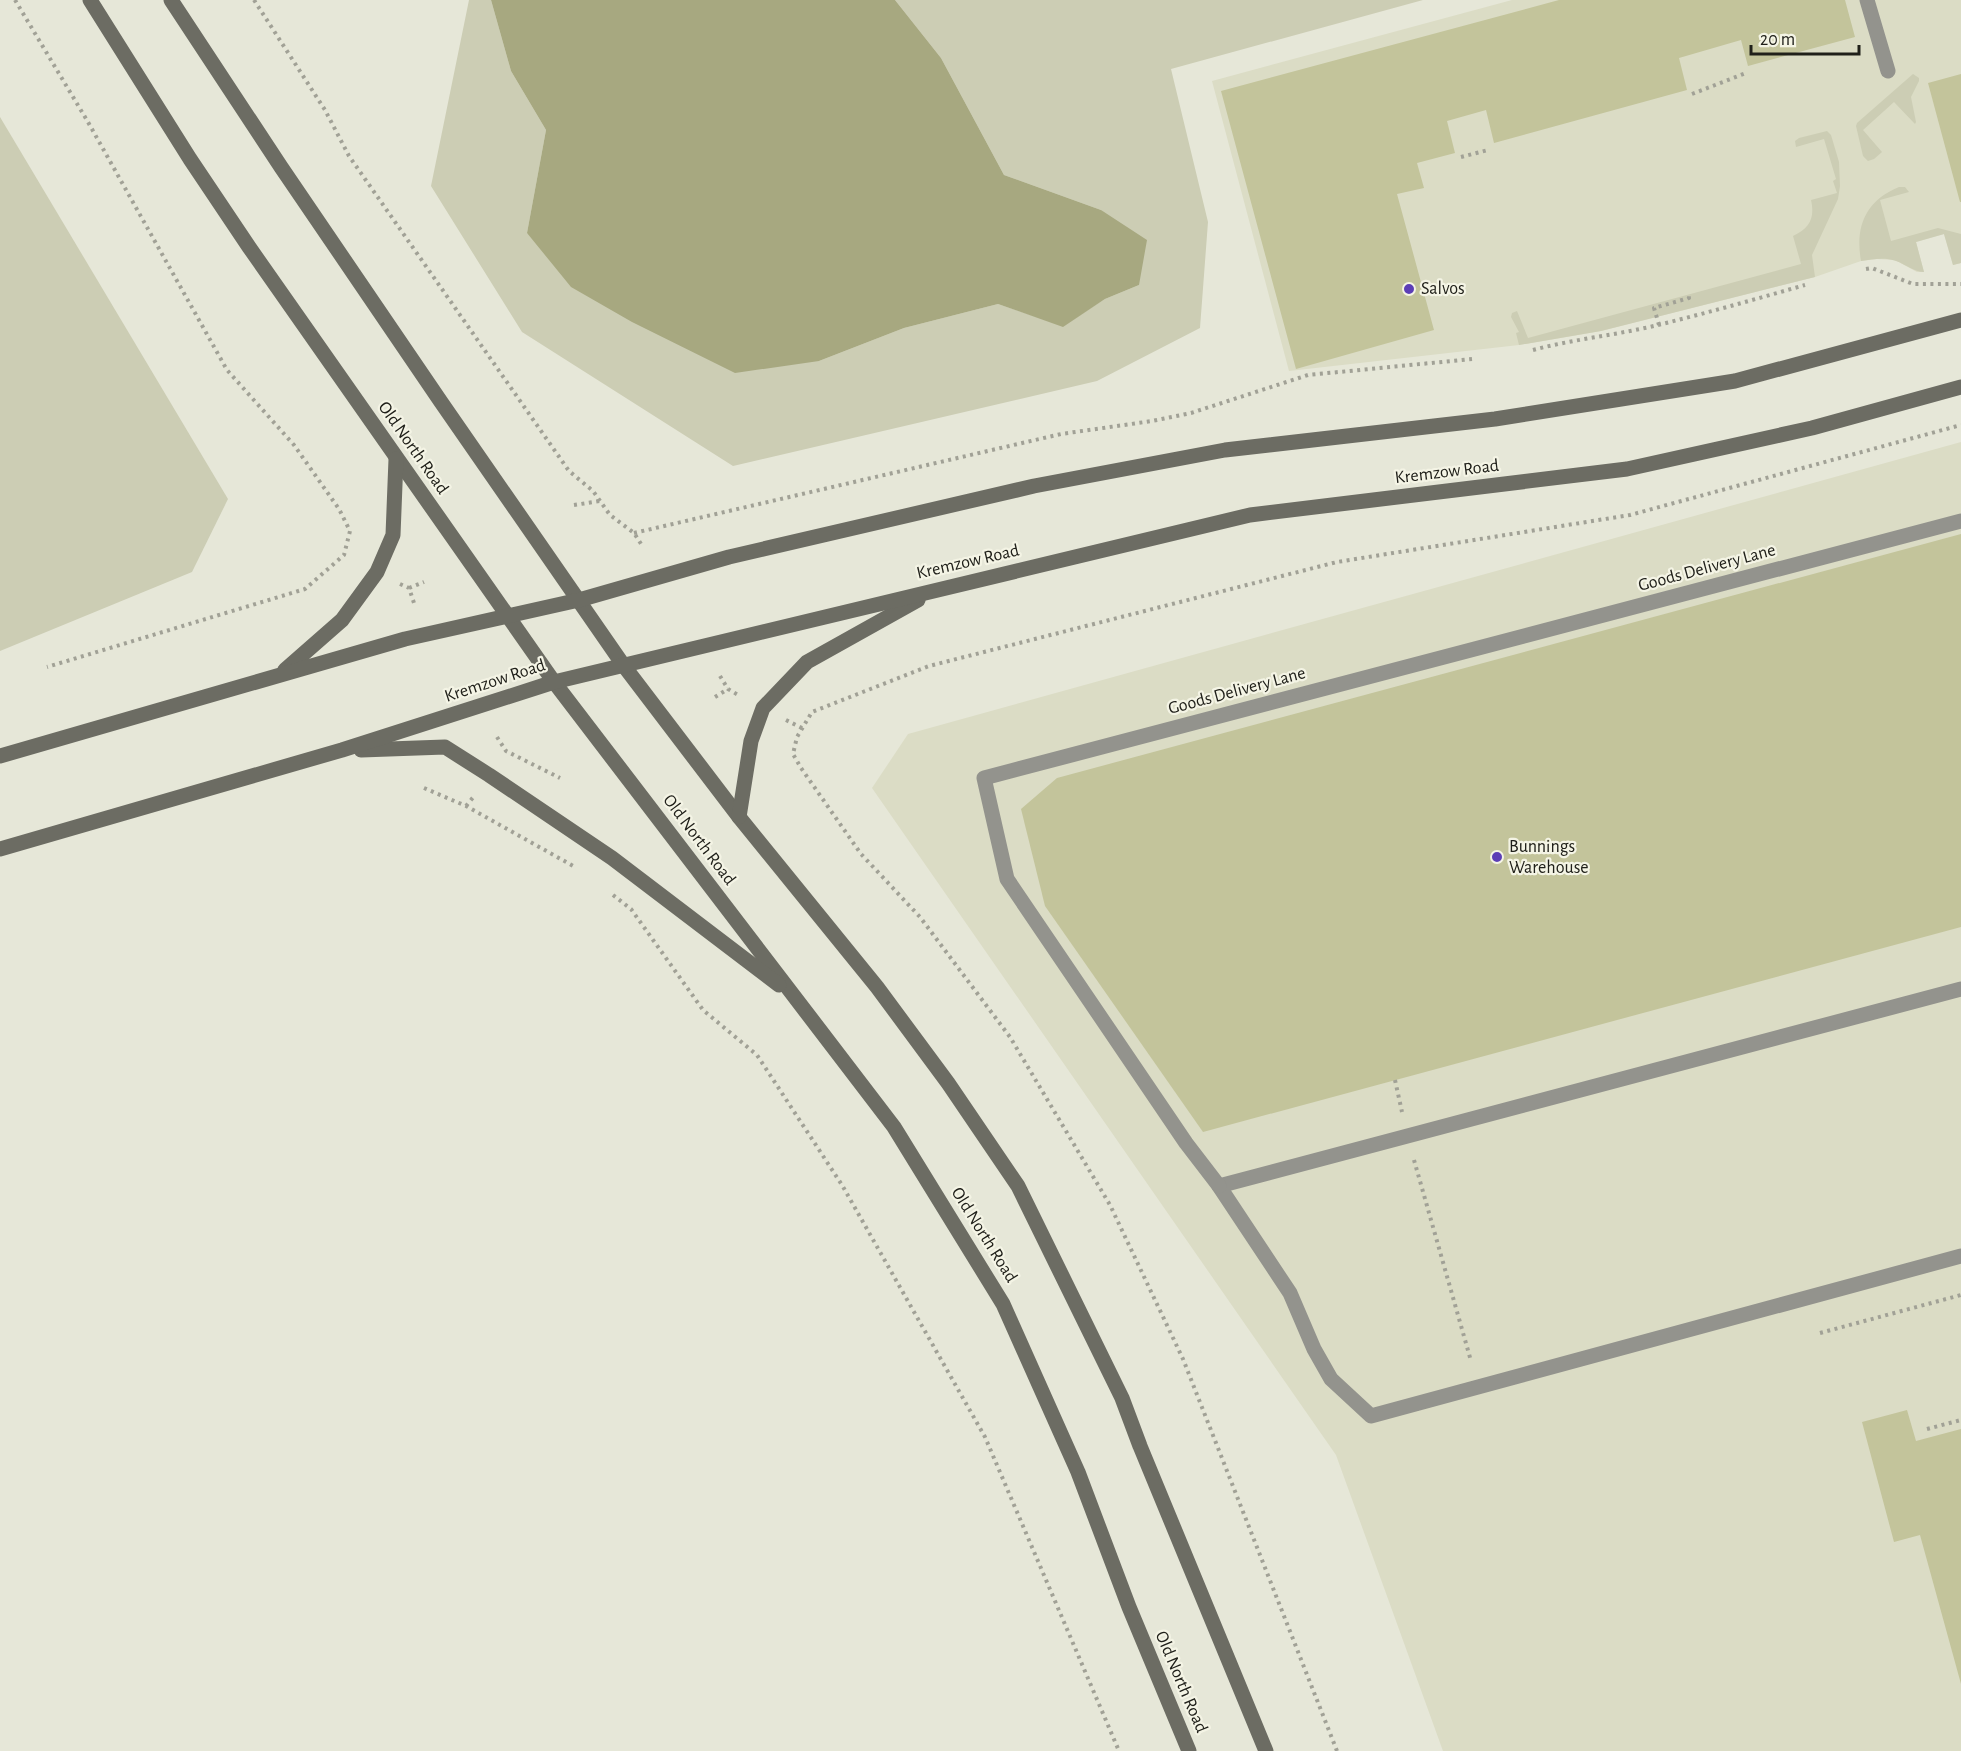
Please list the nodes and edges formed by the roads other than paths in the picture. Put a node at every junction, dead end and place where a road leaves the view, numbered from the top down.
1 (90, 0) edge
2 (171, 0) edge
3 (1867, 0) edge
4 (1888, 71) dead end
5 (1961, 320) edge
6 (1961, 387) edge
7 (396, 459) junction
8 (1961, 521) edge
9 (937, 590) junction
10 (579, 600) junction
11 (507, 616) junction
12 (624, 666) junction
13 (280, 674) junction
14 (554, 682) junction
15 (342, 750) junction
16 (0, 756) edge
17 (739, 817) junction
18 (0, 849) edge
19 (1961, 989) edge
20 (796, 998) junction
21 (1219, 1186) junction
22 (1961, 1256) edge
23 (1189, 1751) edge
24 (1266, 1751) edge

1 - 7 main road, Old North Road
2 - 10 main road
3 - 4 lane
5 - 10 main road
6 - 9 main road, Kremzow Road
7 - 11 main road, Old North Road
7 - 13 main road
8 - 21 lane, Goods Delivery Lane
9 - 12 main road, Kremzow Road
9 - 17 main road
10 - 11 main road
10 - 12 main road
11 - 13 main road
11 - 14 main road, Old North Road
12 - 14 main road, Kremzow Road
12 - 17 main road
13 - 16 main road
14 - 15 main road, Kremzow Road
14 - 20 main road, Old North Road
15 - 18 main road, Kremzow Road
15 - 20 main road
17 - 24 main road
19 - 21 lane
20 - 23 main road, Old North Road
21 - 22 lane

